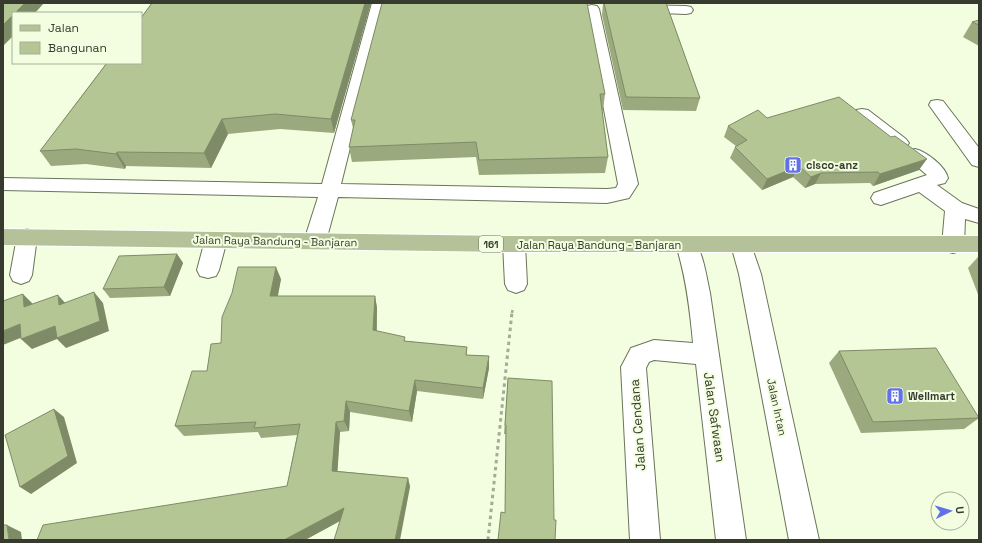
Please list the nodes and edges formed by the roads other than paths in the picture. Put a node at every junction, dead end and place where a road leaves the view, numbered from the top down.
1 (383, 5) edge
2 (591, 8) dead end
3 (623, 9) edge
4 (686, 10) dead end
5 (937, 105) dead end
6 (862, 114) edge
7 (900, 143) edge
8 (915, 155) edge
9 (979, 161) edge
10 (3, 184) edge
11 (921, 184) junction
12 (330, 190) junction
13 (881, 198) dead end
14 (955, 208) junction
15 (979, 216) edge
16 (3, 237) edge
17 (315, 241) junction
18 (514, 244) junction
19 (953, 244) junction
20 (979, 244) edge
21 (742, 245) junction
22 (693, 269) junction
23 (516, 275) road end
24 (706, 354) junction
25 (645, 540) edge
26 (731, 540) edge
27 (804, 540) edge

1 - 12 street
2 - 12 street
3 - 4 street
5 - 9 street
6 - 7 street
8 - 11 street
10 - 12 street
11 - 13 street
11 - 14 street
12 - 17 street
14 - 15 street
14 - 19 street
16 - 17 main road, Jalan Raya Bandung - Banjaran / 161
17 - 18 main road, Jalan Raya Bandung - Banjaran / 161
18 - 22 main road, Jalan Raya Bandung - Banjaran / 161
18 - 23 street
19 - 20 main road, Jalan Raya Bandung - Banjaran / 161
19 - 21 main road, Jalan Raya Bandung - Banjaran / 161
21 - 22 main road, Jalan Raya Bandung - Banjaran / 161
21 - 27 street, Jalan Intan
22 - 24 street, Jalan Safwaan
24 - 25 street, Jalan Cendana
24 - 26 street, Jalan Safwaan

